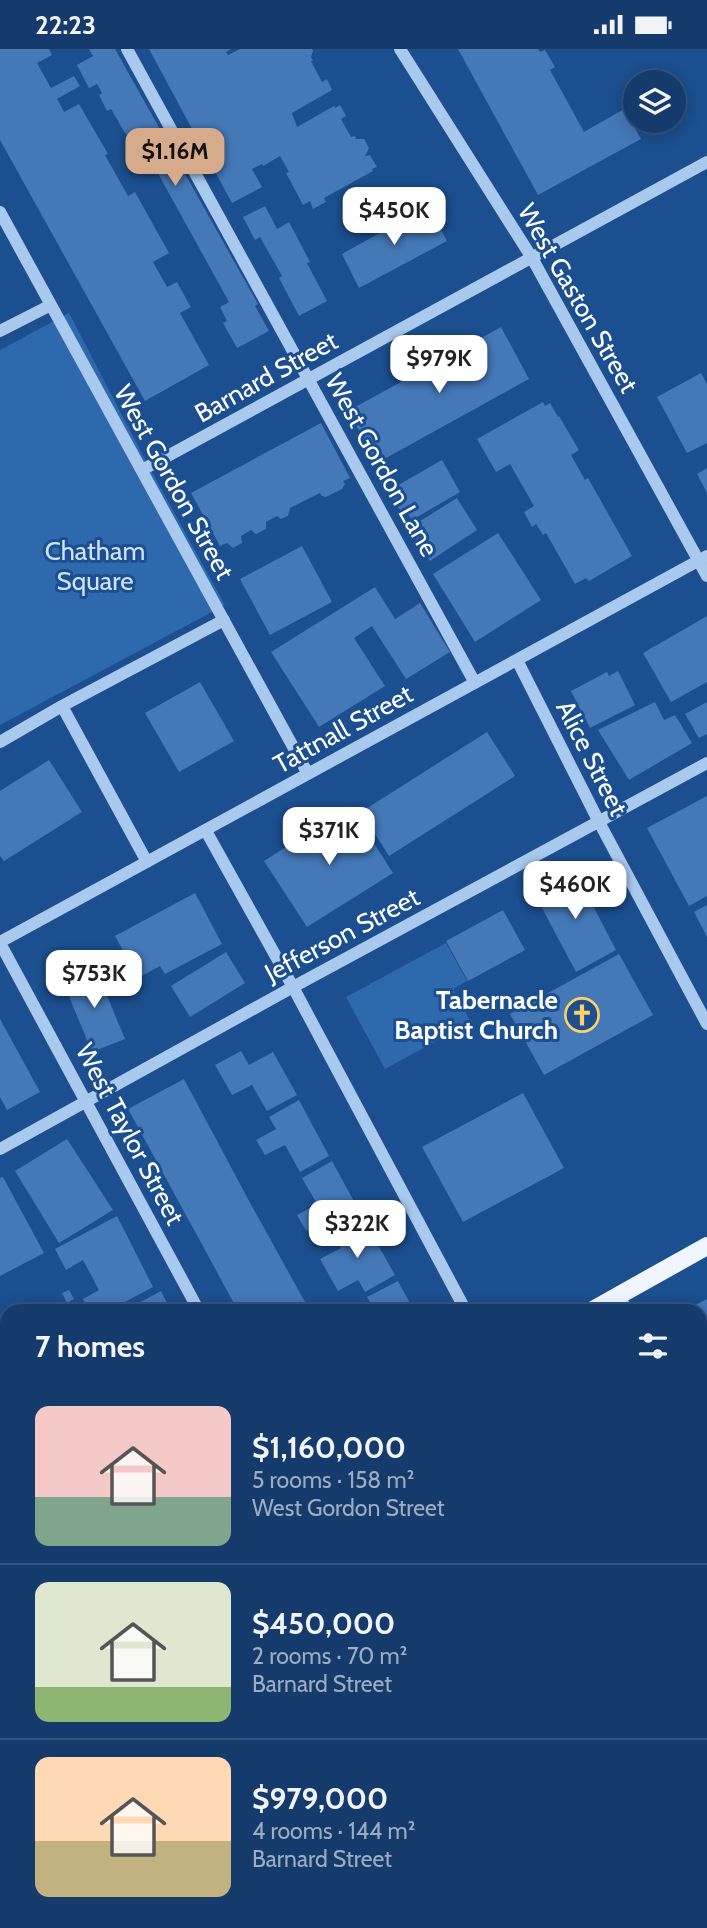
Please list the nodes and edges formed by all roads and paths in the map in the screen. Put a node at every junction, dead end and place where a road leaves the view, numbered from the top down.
1 (127, 49) edge
2 (400, 49) edge
3 (707, 162) edge
4 (0, 212) edge
5 (532, 258) junction
6 (51, 305) junction
7 (0, 331) edge
8 (309, 380) junction
9 (142, 470) junction
10 (703, 559) edge
11 (707, 576) edge
12 (224, 620) junction
13 (517, 660) junction
14 (475, 683) junction
15 (62, 706) junction
16 (0, 742) edge
17 (707, 763) edge
18 (308, 774) junction
19 (599, 822) junction
20 (206, 831) junction
21 (147, 862) junction
22 (0, 943) edge
23 (293, 987) junction
24 (707, 1024) edge
25 (87, 1101) junction
26 (0, 1149) edge
27 (707, 1246) edge
28 (623, 1303) edge
29 (195, 1304) edge
30 (462, 1304) edge

1 - 8 street, West Gordon Lane
2 - 5 street, West Gaston Street
3 - 5 street, Barnard Street
4 - 6 street, West Gordon Street
5 - 8 street, Barnard Street
5 - 10 street, West Gaston Street
6 - 7 street
6 - 9 street, West Gordon Street
8 - 9 street, Barnard Street
8 - 14 street, West Gordon Lane
9 - 12 street, West Gordon Street
10 - 11 street, West Gaston Street
10 - 13 street, Tattnall Street
12 - 15 street
12 - 18 street, West Gordon Street
13 - 14 street, Tattnall Street
13 - 19 street, Alice Street
14 - 18 street, Tattnall Street
15 - 16 street
15 - 21 street
17 - 19 street, Jefferson Street
18 - 20 street, Tattnall Street
19 - 23 street, Jefferson Street
19 - 24 street, Alice Street
20 - 21 street, Tattnall Street
20 - 23 street
21 - 22 street, Tattnall Street
22 - 25 street, West Taylor Street
23 - 25 street, Jefferson Street
23 - 30 street
25 - 26 street, Jefferson Street
25 - 29 street, West Taylor Street
27 - 28 main road

